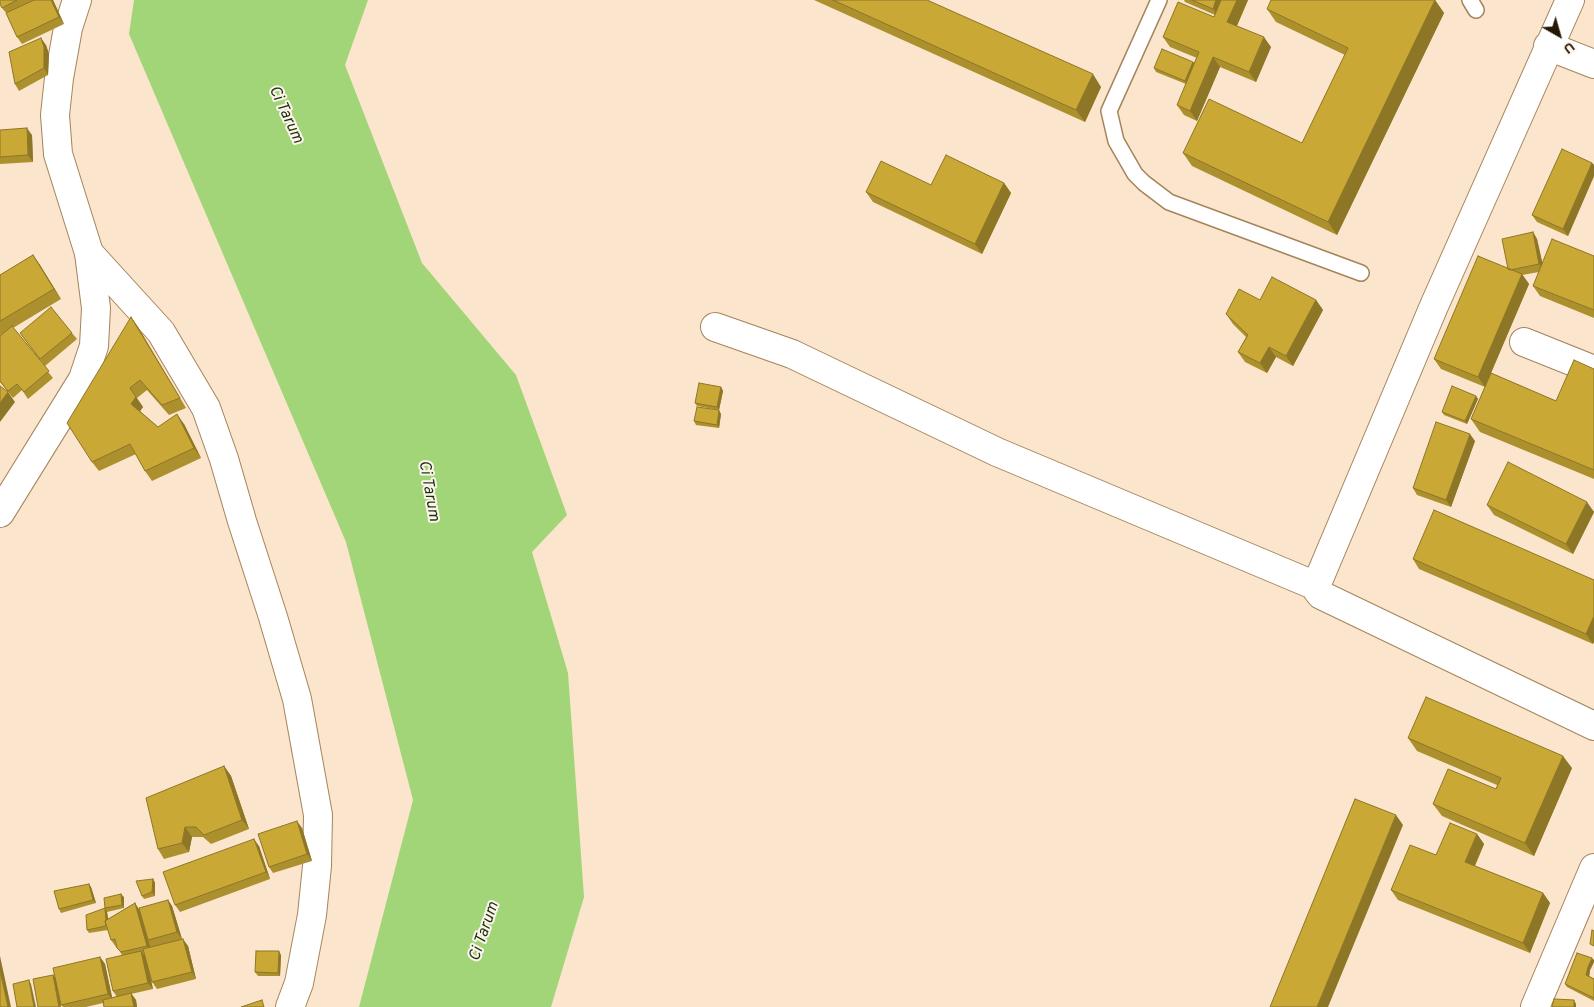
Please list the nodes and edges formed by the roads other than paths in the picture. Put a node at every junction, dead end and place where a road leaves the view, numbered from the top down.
1 (77, 0) edge
2 (1159, 0) edge
3 (1570, 0) edge
4 (1548, 46) junction
5 (1594, 64) edge
6 (89, 253) junction
7 (1361, 274) dead end
8 (714, 327) dead end
9 (1524, 342) dead end
10 (1594, 370) edge
11 (0, 513) edge
12 (1316, 586) junction
13 (1594, 726) edge
14 (1594, 868) edge
15 (290, 1007) edge
16 (1535, 1007) edge

1 - 6 street
2 - 7 lane
3 - 4 street
4 - 5 street
4 - 12 street
6 - 11 street
6 - 15 street
8 - 12 street
9 - 10 street
12 - 13 street
14 - 16 street

